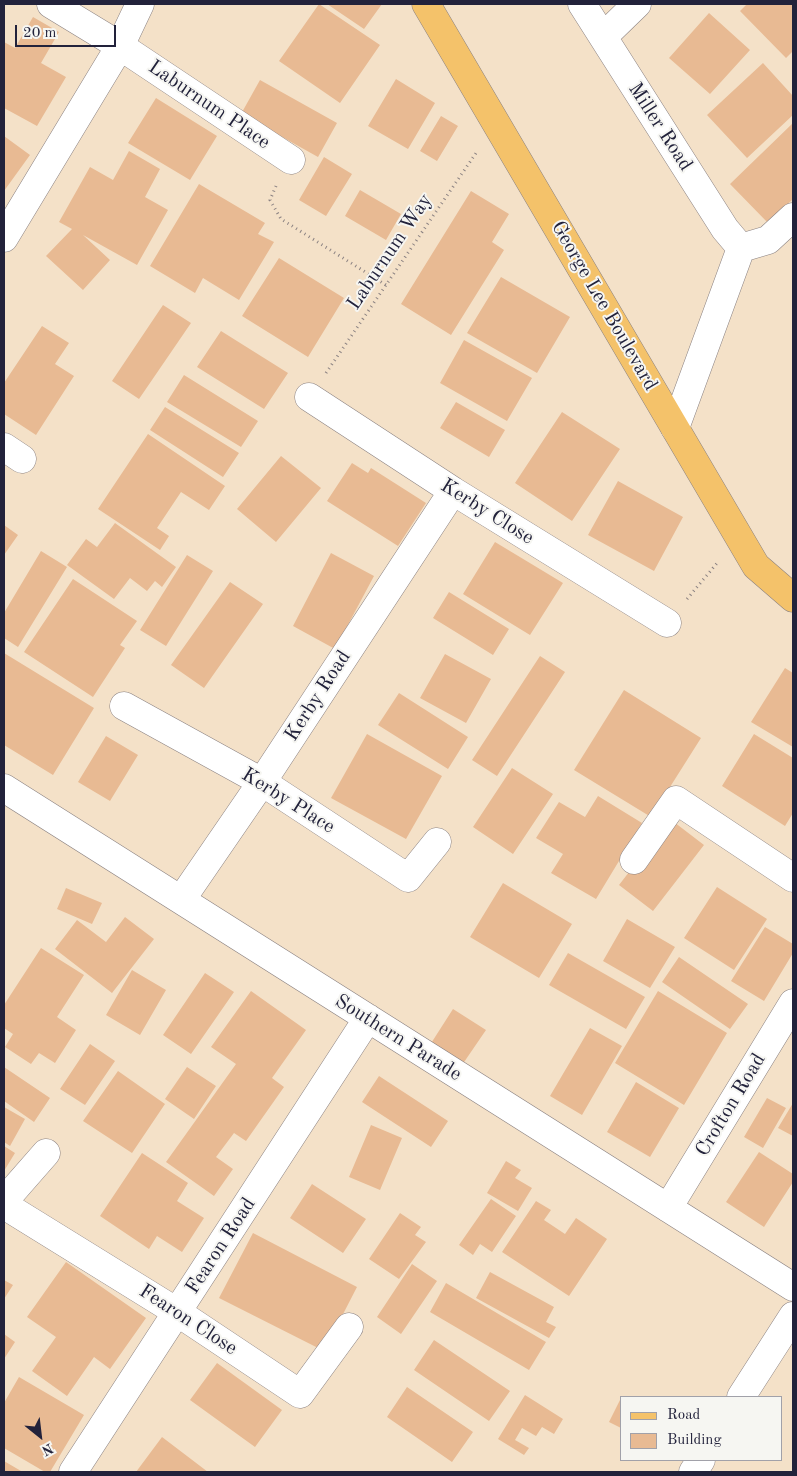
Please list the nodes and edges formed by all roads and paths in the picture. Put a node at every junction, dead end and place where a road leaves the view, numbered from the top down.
1 (52, 4) edge
2 (140, 4) edge
3 (426, 4) edge
4 (582, 4) edge
5 (637, 4) edge
6 (603, 37) junction
7 (120, 46) junction
8 (496, 124) junction
9 (291, 160) joint
10 (793, 217) edge
11 (4, 238) edge
12 (741, 248) junction
13 (386, 285) junction
14 (309, 398) joint
15 (675, 428) junction
16 (453, 491) junction
17 (740, 537) junction
18 (793, 598) edge
19 (667, 623) joint
20 (124, 706) dead end
21 (262, 782) junction
22 (4, 788) edge
23 (437, 842) dead end
24 (634, 860) dead end
25 (793, 878) edge
26 (181, 900) junction
27 (793, 1003) edge
28 (368, 1018) junction
29 (46, 1153) dead end
30 (4, 1203) edge
31 (668, 1208) junction
32 (793, 1287) edge
33 (177, 1312) junction
34 (793, 1316) edge
35 (349, 1328) dead end
36 (742, 1396) edge
37 (700, 1461) edge
38 (73, 1472) edge
39 (693, 1472) edge

1 - 7 street, Laburnum Place
2 - 7 street
3 - 8 main road, George Lee Boulevard
4 - 6 street, Miller Road
5 - 6 street
6 - 12 street, Miller Road
7 - 9 street, Laburnum Place
7 - 11 street
8 - 13 path, Laburnum Way
8 - 15 main road, George Lee Boulevard
9 - 13 path
10 - 12 street
12 - 15 street
13 - 14 path, Laburnum Way
14 - 16 street, Kerby Close
15 - 17 main road, George Lee Boulevard
16 - 19 street, Kerby Close
16 - 21 street, Kerby Road
17 - 18 main road, George Lee Boulevard
17 - 19 path
20 - 21 street, Kerby Place
21 - 23 street, Kerby Place
21 - 26 street, Kerby Road
22 - 26 street, Southern Parade
24 - 25 street
26 - 28 street, Southern Parade
27 - 31 street, Crofton Road
28 - 31 street, Southern Parade
28 - 33 street, Fearon Road
29 - 30 street, Fearon Close
30 - 33 street, Fearon Close
31 - 32 street, Southern Parade
33 - 35 street, Fearon Close
33 - 38 street, Fearon Road
34 - 36 street
37 - 39 street

